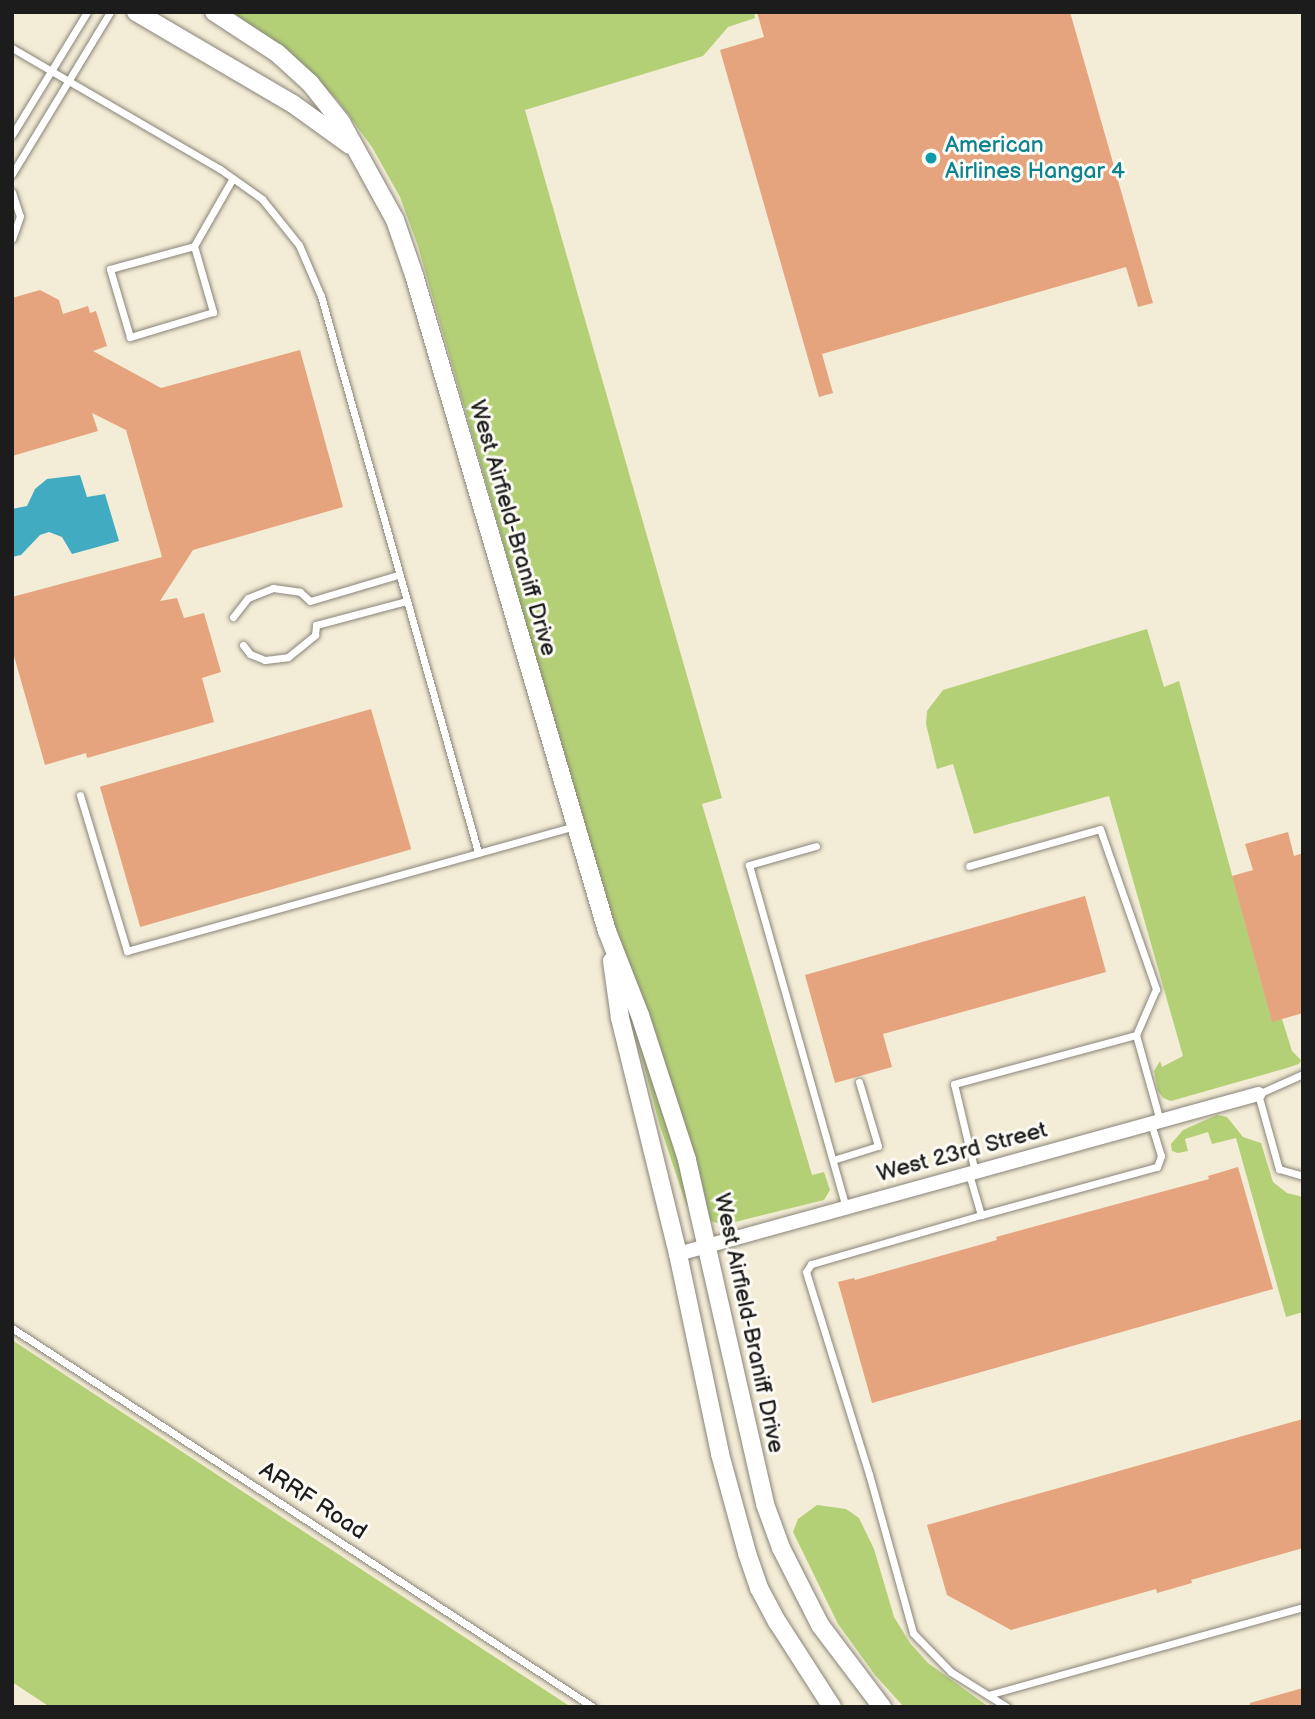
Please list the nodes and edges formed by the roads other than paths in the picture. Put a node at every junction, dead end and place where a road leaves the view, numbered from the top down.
1 (87, 12) edge
2 (110, 12) edge
3 (136, 12) edge
4 (214, 12) edge
5 (12, 48) edge
6 (51, 71) junction
7 (69, 81) junction
8 (12, 135) edge
9 (353, 148) junction
10 (12, 174) edge
11 (233, 178) junction
12 (12, 192) edge
13 (12, 239) edge
14 (194, 246) junction
15 (398, 575) junction
16 (405, 601) junction
17 (233, 617) dead end
18 (243, 645) dead end
19 (80, 795) dead end
20 (576, 826) junction
21 (816, 846) dead end
22 (478, 852) junction
23 (969, 866) dead end
24 (607, 931) junction
25 (1136, 1035) junction
26 (1303, 1074) edge
27 (859, 1082) dead end
28 (1258, 1094) junction
29 (1155, 1122) junction
30 (833, 1160) junction
31 (972, 1173) junction
32 (1303, 1176) edge
33 (846, 1208) junction
34 (981, 1215) junction
35 (706, 1246) junction
36 (678, 1254) junction
37 (12, 1328) edge
38 (1303, 1606) edge
39 (988, 1695) junction
40 (593, 1707) edge
41 (832, 1707) edge
42 (882, 1707) edge
43 (1007, 1707) edge

1 - 6 lane
2 - 7 lane
3 - 9 street
4 - 9 street, West Airfield-Braniff Drive
5 - 6 lane
6 - 7 lane
6 - 8 lane
7 - 10 lane
7 - 11 lane
9 - 20 street, West Airfield-Braniff Drive
11 - 14 lane
11 - 15 lane
12 - 13 lane
14 - 14 lane
15 - 16 lane
15 - 17 lane
16 - 18 lane
16 - 22 lane
19 - 22 lane
20 - 22 lane
20 - 24 street, West Airfield-Braniff Drive
21 - 30 lane
23 - 25 lane
24 - 35 street, West Airfield-Braniff Drive
24 - 36 street, West Airfield-Braniff Drive
25 - 29 lane
25 - 31 lane
26 - 28 lane
27 - 30 lane
28 - 29 street, West 23rd Street
28 - 32 lane
29 - 31 street, West 23rd Street
29 - 34 lane
30 - 33 lane
31 - 33 street, West 23rd Street
31 - 34 lane
33 - 35 street, West 23rd Street
34 - 39 lane
35 - 36 street, West 23rd Street
35 - 42 street, West Airfield-Braniff Drive
36 - 41 street, West Airfield-Braniff Drive
37 - 40 lane, ARRF Road
38 - 39 lane
39 - 43 lane

